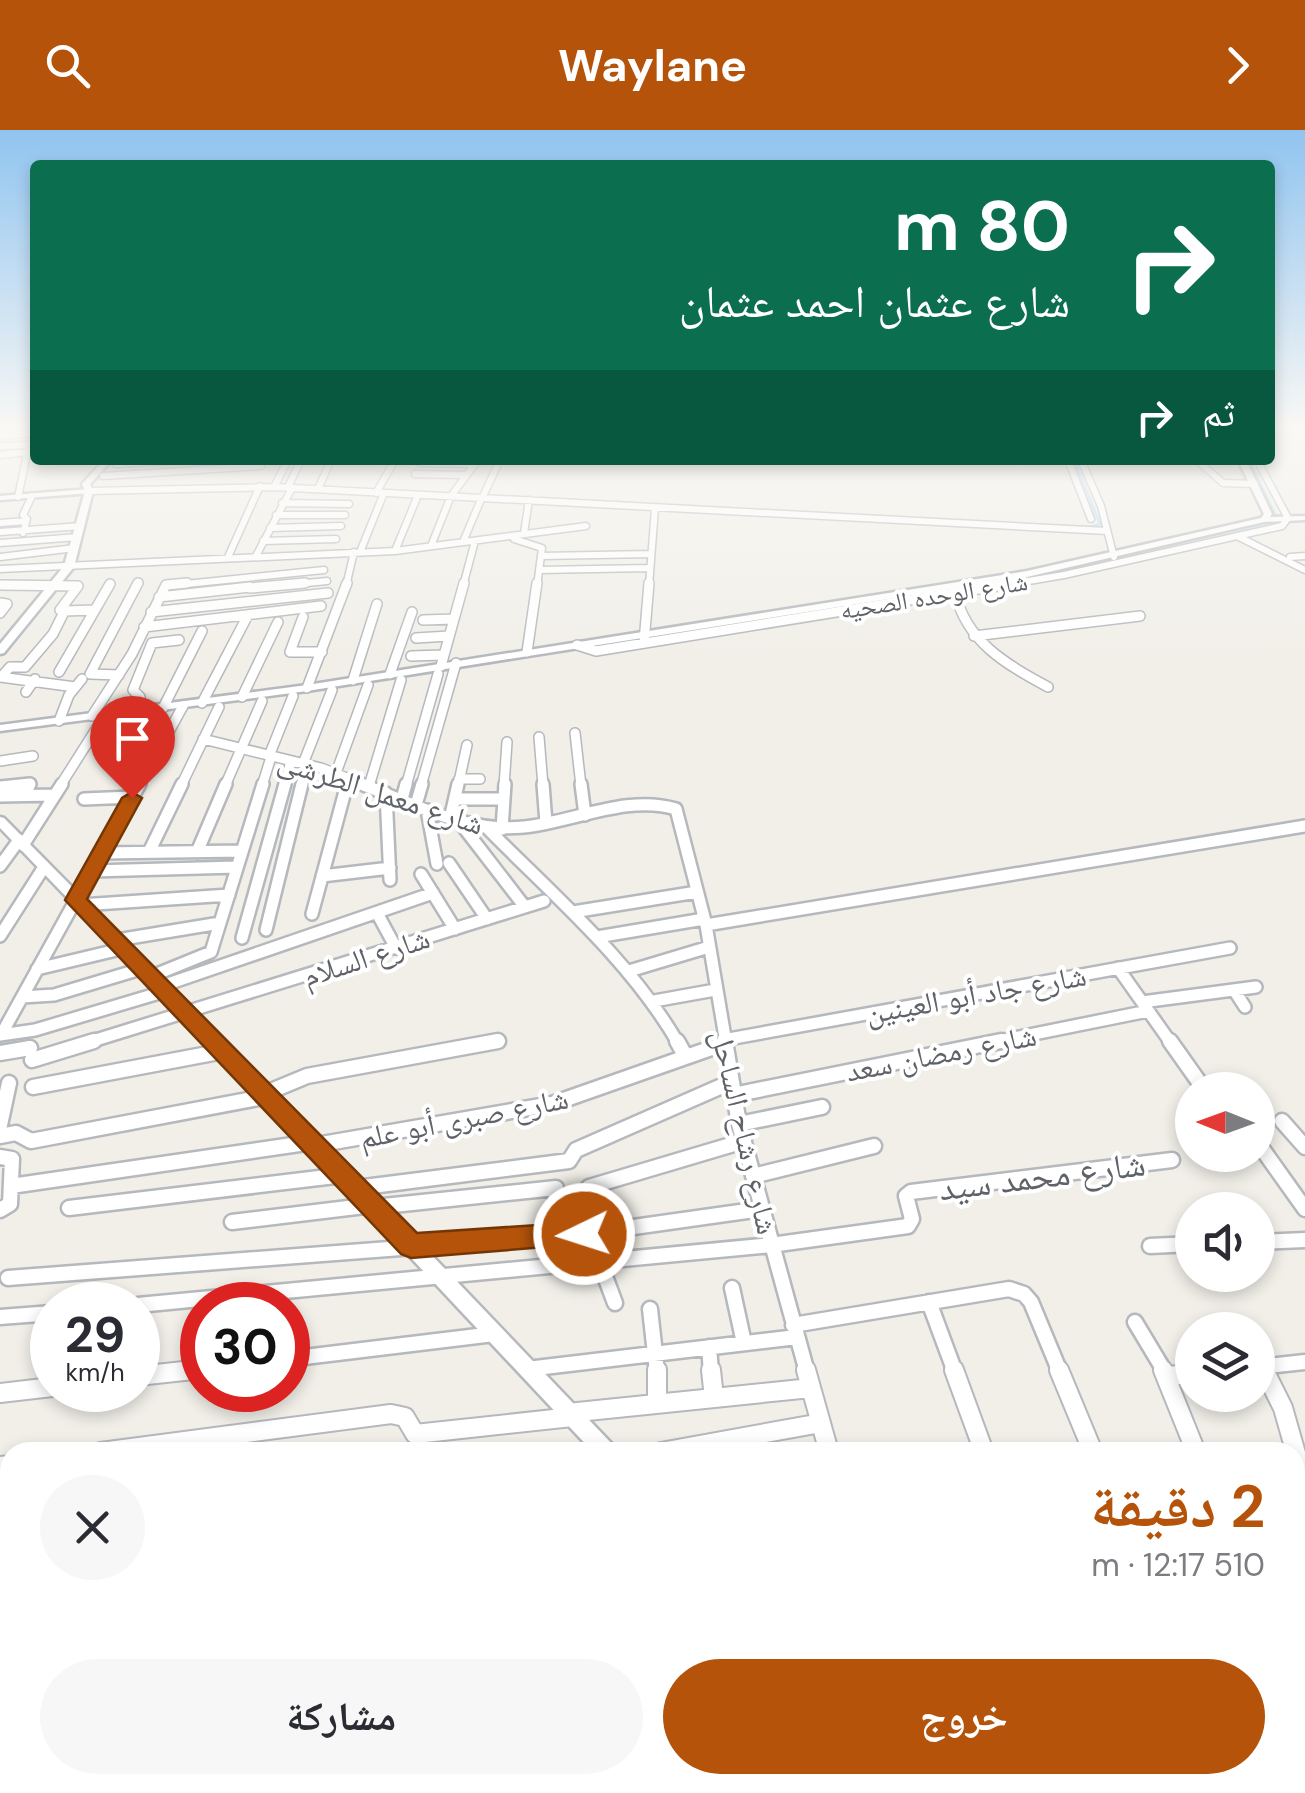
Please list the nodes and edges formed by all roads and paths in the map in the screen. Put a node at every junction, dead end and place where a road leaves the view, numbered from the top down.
1 (28, 506) edge
2 (83, 506) edge
3 (246, 506) edge
4 (281, 506) edge
5 (349, 506) edge
6 (375, 506) edge
7 (413, 506) edge
8 (447, 506) edge
9 (479, 506) edge
10 (527, 506) edge
11 (558, 506) edge
12 (616, 506) edge
13 (681, 506) edge
14 (1086, 506) edge
15 (1099, 506) edge
16 (1264, 506) edge
17 (1277, 506) edge
18 (655, 508) junction
19 (276, 515) junction
20 (346, 515) junction
21 (1091, 518) junction
22 (1305, 518) edge
23 (0, 519) edge
24 (1104, 519) junction
25 (1266, 521) junction
26 (1284, 521) junction
27 (25, 526) junction
28 (341, 526) junction
29 (586, 526) dead end
30 (270, 528) junction
31 (556, 529) junction
32 (0, 532) edge
33 (1107, 532) junction
34 (524, 533) junction
35 (502, 536) junction
36 (1243, 536) junction
37 (78, 537) junction
38 (1216, 538) junction
39 (336, 539) junction
40 (263, 541) junction
41 (476, 541) junction
42 (20, 542) junction
43 (463, 542) junction
44 (0, 544) edge
45 (431, 546) junction
46 (394, 551) junction
47 (357, 552) junction
48 (330, 553) junction
49 (651, 554) junction
50 (0, 556) edge
51 (256, 556) junction
52 (541, 556) junction
53 (1290, 556) junction
54 (1305, 556) edge
55 (228, 557) junction
56 (1108, 562) junction
57 (69, 567) junction
58 (1305, 567) edge
59 (650, 568) junction
60 (0, 570) edge
61 (324, 570) dead end
62 (539, 570) junction
63 (1060, 572) junction
64 (253, 575) junction
65 (327, 581) dead end
66 (139, 582) dead end
67 (110, 584) dead end
68 (56, 585) junction
69 (2, 587) edge
70 (250, 588) junction
71 (954, 592) junction
72 (328, 593) dead end
73 (159, 597) junction
74 (245, 602) junction
75 (2, 603) edge
76 (377, 604) dead end
77 (321, 606) dead end
78 (95, 610) junction
79 (64, 612) junction
80 (151, 612) junction
81 (412, 612) dead end
82 (0, 613) edge
83 (245, 615) junction
84 (1140, 616) dead end
85 (302, 617) dead end
86 (454, 619) junction
87 (423, 620) dead end
88 (278, 622) dead end
89 (144, 627) junction
90 (202, 631) dead end
91 (448, 636) junction
92 (974, 636) junction
93 (416, 638) dead end
94 (643, 638) junction
95 (179, 640) dead end
96 (0, 650) edge
97 (322, 652) junction
98 (526, 652) junction
99 (411, 656) dead end
100 (441, 665) junction
101 (455, 668) junction
102 (59, 672) dead end
103 (120, 675) junction
104 (0, 677) edge
105 (396, 677) junction
106 (35, 679) junction
107 (82, 680) junction
108 (353, 680) junction
109 (368, 685) junction
110 (1048, 687) dead end
111 (320, 689) junction
112 (26, 692) dead end
113 (293, 696) junction
114 (242, 697) junction
115 (262, 701) junction
116 (202, 703) junction
117 (162, 708) junction
118 (218, 708) junction
119 (181, 709) junction
120 (138, 711) junction
121 (96, 720) junction
122 (59, 721) junction
123 (0, 732) edge
124 (574, 733) dead end
125 (539, 737) dead end
126 (203, 739) junction
127 (506, 742) dead end
128 (466, 745) dead end
129 (240, 749) junction
130 (33, 756) dead end
131 (270, 756) junction
132 (0, 761) edge
133 (300, 763) junction
134 (336, 773) junction
135 (349, 778) junction
136 (459, 779) junction
137 (480, 779) dead end
138 (369, 786) junction
139 (0, 787) edge
140 (386, 793) junction
141 (25, 794) junction
142 (54, 795) junction
143 (0, 796) edge
144 (132, 798) junction
145 (84, 799) dead end
146 (454, 799) junction
147 (504, 799) junction
148 (402, 800) junction
149 (422, 808) junction
150 (676, 808) joint
151 (585, 815) junction
152 (455, 821) junction
153 (0, 822) edge
154 (546, 823) junction
155 (1305, 826) edge
156 (487, 828) junction
157 (502, 829) junction
158 (21, 842) junction
159 (148, 852) junction
160 (197, 852) junction
161 (242, 852) junction
162 (102, 853) junction
163 (0, 866) edge
164 (44, 866) junction
165 (237, 867) junction
166 (92, 871) junction
167 (420, 874) dead end
168 (322, 876) junction
169 (698, 892) junction
170 (433, 894) junction
171 (229, 895) junction
172 (544, 901) dead end
173 (78, 902) junction
174 (525, 907) junction
175 (377, 912) junction
176 (573, 912) junction
177 (312, 914) dead end
178 (487, 919) junction
179 (705, 922) junction
180 (220, 923) junction
181 (455, 929) junction
182 (266, 930) dead end
183 (0, 936) edge
184 (598, 937) junction
185 (242, 938) dead end
186 (121, 944) junction
187 (709, 947) junction
188 (396, 948) junction
189 (1230, 948) dead end
190 (212, 950) joint
191 (1118, 968) junction
192 (37, 969) junction
193 (629, 971) junction
194 (156, 980) junction
195 (1256, 986) dead end
196 (715, 990) junction
197 (1234, 990) junction
198 (22, 997) junction
199 (654, 1001) junction
200 (1145, 1006) junction
201 (1244, 1007) dead end
202 (188, 1014) junction
203 (6, 1016) edge
204 (0, 1035) edge
205 (498, 1041) dead end
206 (723, 1042) junction
207 (224, 1050) junction
208 (0, 1054) edge
209 (686, 1058) junction
210 (1192, 1072) edge
211 (9, 1083) dead end
212 (33, 1087) dead end
213 (732, 1089) junction
214 (267, 1095) junction
215 (822, 1107) dead end
216 (2, 1110) edge
217 (1282, 1121) dead end
218 (739, 1124) junction
219 (0, 1125) edge
220 (0, 1136) edge
221 (744, 1141) junction
222 (315, 1144) junction
223 (874, 1146) dead end
224 (1305, 1147) edge
225 (3, 1157) edge
226 (1172, 1160) dead end
227 (1275, 1167) edge
228 (344, 1174) junction
229 (753, 1176) junction
230 (356, 1188) junction
231 (7, 1200) edge
232 (373, 1206) junction
233 (69, 1208) dead end
234 (762, 1209) junction
235 (1305, 1209) edge
236 (232, 1222) dead end
237 (584, 1234) junction
238 (554, 1236) junction
239 (1305, 1240) edge
240 (1275, 1241) edge
241 (1175, 1245) edge
242 (411, 1246) junction
243 (771, 1246) junction
244 (1150, 1246) dead end
245 (600, 1263) junction
246 (8, 1278) dead end
247 (442, 1279) junction
248 (732, 1288) dead end
249 (929, 1302) junction
250 (160, 1303) edge
251 (615, 1303) dead end
252 (650, 1309) dead end
253 (30, 1315) edge
254 (0, 1317) edge
255 (1136, 1322) dead end
256 (795, 1330) junction
257 (494, 1334) junction
258 (744, 1343) junction
259 (709, 1347) junction
260 (657, 1354) junction
261 (310, 1356) edge
262 (1275, 1366) edge
263 (1303, 1366) edge
264 (527, 1369) junction
265 (1175, 1375) edge
266 (1167, 1376) junction
267 (811, 1388) junction
268 (30, 1389) edge
269 (0, 1393) edge
270 (1275, 1393) edge
271 (714, 1398) junction
272 (658, 1404) junction
273 (570, 1415) junction
274 (821, 1423) junction
275 (177, 1442) edge
276 (596, 1442) edge
277 (716, 1442) edge
278 (826, 1442) edge
279 (980, 1442) edge
280 (1089, 1442) edge
281 (1192, 1442) edge
282 (1293, 1442) edge

1 - 27 street
2 - 37 main road
3 - 55 street
4 - 19 street
5 - 20 street
6 - 47 street
7 - 46 street
8 - 45 street
9 - 43 street
10 - 34 street
11 - 31 street
12 - 18 street
13 - 21 street
14 - 21 street
15 - 24 street
16 - 25 street
17 - 26 street
18 - 33 street
18 - 49 street
19 - 20 street
19 - 30 street
20 - 28 street
21 - 24 street
22 - 26 street, شارع الوحده الصحيه
23 - 27 street
24 - 33 street
25 - 26 street, شارع الوحده الصحيه
25 - 38 street, شارع الوحده الصحيه
26 - 36 street, شارع الوحده الصحيه
27 - 32 street
27 - 37 street
27 - 42 street
28 - 30 street
28 - 39 street
29 - 31 street
30 - 40 street
31 - 34 street
33 - 56 street
34 - 35 street
35 - 41 street
35 - 52 street
36 - 38 street, شارع الوحده الصحيه
36 - 53 street
36 - 58 street
37 - 42 street
37 - 50 street
37 - 57 main road
38 - 56 street, شارع الوحده الصحيه
39 - 40 street
39 - 48 street
40 - 51 street
41 - 43 street
41 - 86 street
42 - 44 street
43 - 45 street
45 - 46 street
46 - 47 street
47 - 48 street
47 - 97 street
48 - 51 street
49 - 52 street
49 - 59 street
51 - 55 street
52 - 62 street
53 - 54 street
53 - 58 street
55 - 57 street
56 - 63 street, شارع الوحده الصحيه
57 - 60 street
57 - 68 main road
59 - 62 street
59 - 94 street
61 - 64 street
62 - 98 street
63 - 71 street, شارع الوحده الصحيه
63 - 94 street, شارع الوحده الصحيه
64 - 70 street
64 - 73 street
65 - 70 street
66 - 107 street
67 - 78 street
68 - 69 street
68 - 79 street
68 - 96 main road
70 - 73 street
70 - 74 street
71 - 92 street
71 - 94 street, شارع الوحده الصحيه
72 - 74 street
73 - 80 street
74 - 80 street
74 - 83 street
75 - 82 street
76 - 108 street
77 - 83 street
78 - 79 street
78 - 102 street
79 - 104 street
80 - 89 street
81 - 105 street
83 - 89 street
83 - 116 street
84 - 92 street
85 - 97 street
86 - 87 street
86 - 91 street
88 - 114 street
89 - 103 street
90 - 117 street
91 - 93 street
91 - 100 street
92 - 110 street
94 - 98 street, شارع الوحده الصحيه
95 - 120 street
97 - 111 street
98 - 101 street, شارع الوحده الصحيه
99 - 100 street
100 - 101 street, شارع الوحده الصحيه
100 - 105 street, شارع الوحده الصحيه
100 - 148 street
101 - 149 street
103 - 107 street
103 - 121 street
104 - 106 street
105 - 108 street, شارع الوحده الصحيه
105 - 109 street, شارع الوحده الصحيه
105 - 138 street
106 - 107 street
106 - 112 street
107 - 122 street
108 - 111 street, شارع الوحده الصحيه
109 - 111 street, شارع الوحده الصحيه
109 - 134 street
111 - 113 street, شارع الوحده الصحيه
111 - 114 street, شارع الوحده الصحيه
111 - 133 street
113 - 115 street, شارع الوحده الصحيه
113 - 131 street
114 - 116 street, شارع الوحده الصحيه
115 - 118 street, شارع الوحده الصحيه
115 - 129 street
116 - 119 street, شارع الوحده الصحيه
117 - 119 street, شارع الوحده الصحيه
117 - 120 street, شارع الوحده الصحيه
118 - 119 street, شارع الوحده الصحيه
118 - 126 street
119 - 121 street, شارع الوحده الصحيه
119 - 144 street
120 - 121 street, شارع الوحده الصحيه
121 - 122 street, شارع الوحده الصحيه
121 - 123 street, شارع الوحده الصحيه
121 - 142 street
122 - 123 street, شارع الوحده الصحيه
124 - 151 street
125 - 154 street
126 - 129 street, شارع معمل الطرشى
126 - 159 street
127 - 147 street
128 - 136 street
129 - 131 street, شارع معمل الطرشى
129 - 160 street
130 - 132 street
131 - 133 street, شارع معمل الطرشى
131 - 161 street
133 - 134 street, شارع معمل الطرشى
133 - 182 street
133 - 185 street
134 - 135 street, شارع معمل الطرشى
135 - 138 street, شارع معمل الطرشى
135 - 168 street
136 - 137 street
136 - 146 street
138 - 140 street, شارع معمل الطرشى
139 - 141 street
140 - 148 street, شارع معمل الطرشى
140 - 168 street
141 - 142 street
141 - 143 street
142 - 158 street
144 - 145 street
144 - 162 street
146 - 147 street
146 - 152 street
147 - 157 street
148 - 149 street, شارع معمل الطرشى
149 - 152 street, شارع معمل الطرشى
149 - 178 street
150 - 151 street, شارع معمل الطرشى
150 - 169 street, شارع رشاح الساحل
151 - 154 street, شارع معمل الطرشى
152 - 156 street, شارع معمل الطرشى
152 - 174 street
153 - 158 street
154 - 157 street, شارع معمل الطرشى
155 - 179 street
156 - 157 street, شارع معمل الطرشى
156 - 176 street
158 - 163 street
158 - 164 street
159 - 160 street
159 - 162 street
160 - 161 street
161 - 165 street
162 - 166 street
164 - 173 street
164 - 183 street
165 - 166 street
165 - 171 street
166 - 173 street
167 - 170 street
168 - 177 street
169 - 176 street
169 - 179 street, شارع رشاح الساحل
170 - 175 street
170 - 181 street
171 - 173 street
171 - 180 street
172 - 174 street, شارع السلام
173 - 186 street
173 - 192 street
174 - 178 street, شارع السلام
175 - 188 street
175 - 194 street
176 - 184 street
178 - 181 street, شارع السلام
179 - 184 street
179 - 187 street, شارع رشاح الساحل
180 - 186 street
180 - 190 street
181 - 188 street, شارع السلام
184 - 193 street
186 - 192 street
186 - 194 street
187 - 193 street
187 - 196 street, شارع رشاح الساحل
188 - 202 street, شارع السلام
189 - 191 street, شارع جاد أبو العينين
190 - 194 street
191 - 200 street
191 - 206 street, شارع جاد أبو العينين
192 - 198 street
193 - 199 street
194 - 198 street
194 - 202 street
194 - 204 street
195 - 197 street, شارع رمضان سعد
196 - 199 street
196 - 206 street, شارع رشاح الساحل
197 - 200 street, شارع رمضان سعد
197 - 201 street
198 - 203 street
199 - 209 street
200 - 210 street
200 - 213 street, شارع رمضان سعد
202 - 207 street
202 - 208 street, شارع السلام
203 - 204 street
205 - 214 street
206 - 209 street, شارع صبرى أبو علم
206 - 213 street, شارع رشاح الساحل
207 - 212 street
207 - 214 street
209 - 222 street, شارع صبرى أبو علم
211 - 216 street
213 - 218 street, شارع رشاح الساحل
213 - 230 street, شارع رمضان سعد
214 - 220 street
214 - 222 street
215 - 218 street
216 - 219 street
217 - 224 street
218 - 221 street, شارع رشاح الساحل
221 - 229 street, شارع رشاح الساحل
221 - 237 street
222 - 228 street
222 - 231 street, شارع صبرى أبو علم
223 - 229 street
225 - 231 street
226 - 243 street, شارع محمد سيد
227 - 235 street
228 - 230 street
228 - 233 street
229 - 234 street, شارع رشاح الساحل
230 - 232 street
232 - 236 street
232 - 238 street
232 - 242 street
234 - 237 street
234 - 243 street, شارع رشاح الساحل
237 - 238 street
238 - 242 street
239 - 240 street
241 - 244 street
242 - 246 street
242 - 247 street
243 - 245 street
243 - 256 street, شارع رشاح الساحل
245 - 247 street
245 - 251 street
247 - 250 street
247 - 257 street
248 - 258 street
249 - 256 street
249 - 279 street
249 - 280 street
252 - 260 street
253 - 254 street
255 - 266 street
256 - 258 street
256 - 267 street, شارع رشاح الساحل
257 - 261 street
257 - 264 street
258 - 259 street
259 - 260 street
259 - 271 street
260 - 264 street
260 - 272 street
262 - 263 street
264 - 273 street
265 - 266 street
266 - 281 street
267 - 271 street
267 - 274 street, شارع رشاح الساحل
268 - 269 street
270 - 282 street
271 - 272 street
272 - 273 street
273 - 275 street
273 - 276 street
274 - 277 street
274 - 278 street, شارع رشاح الساحل

